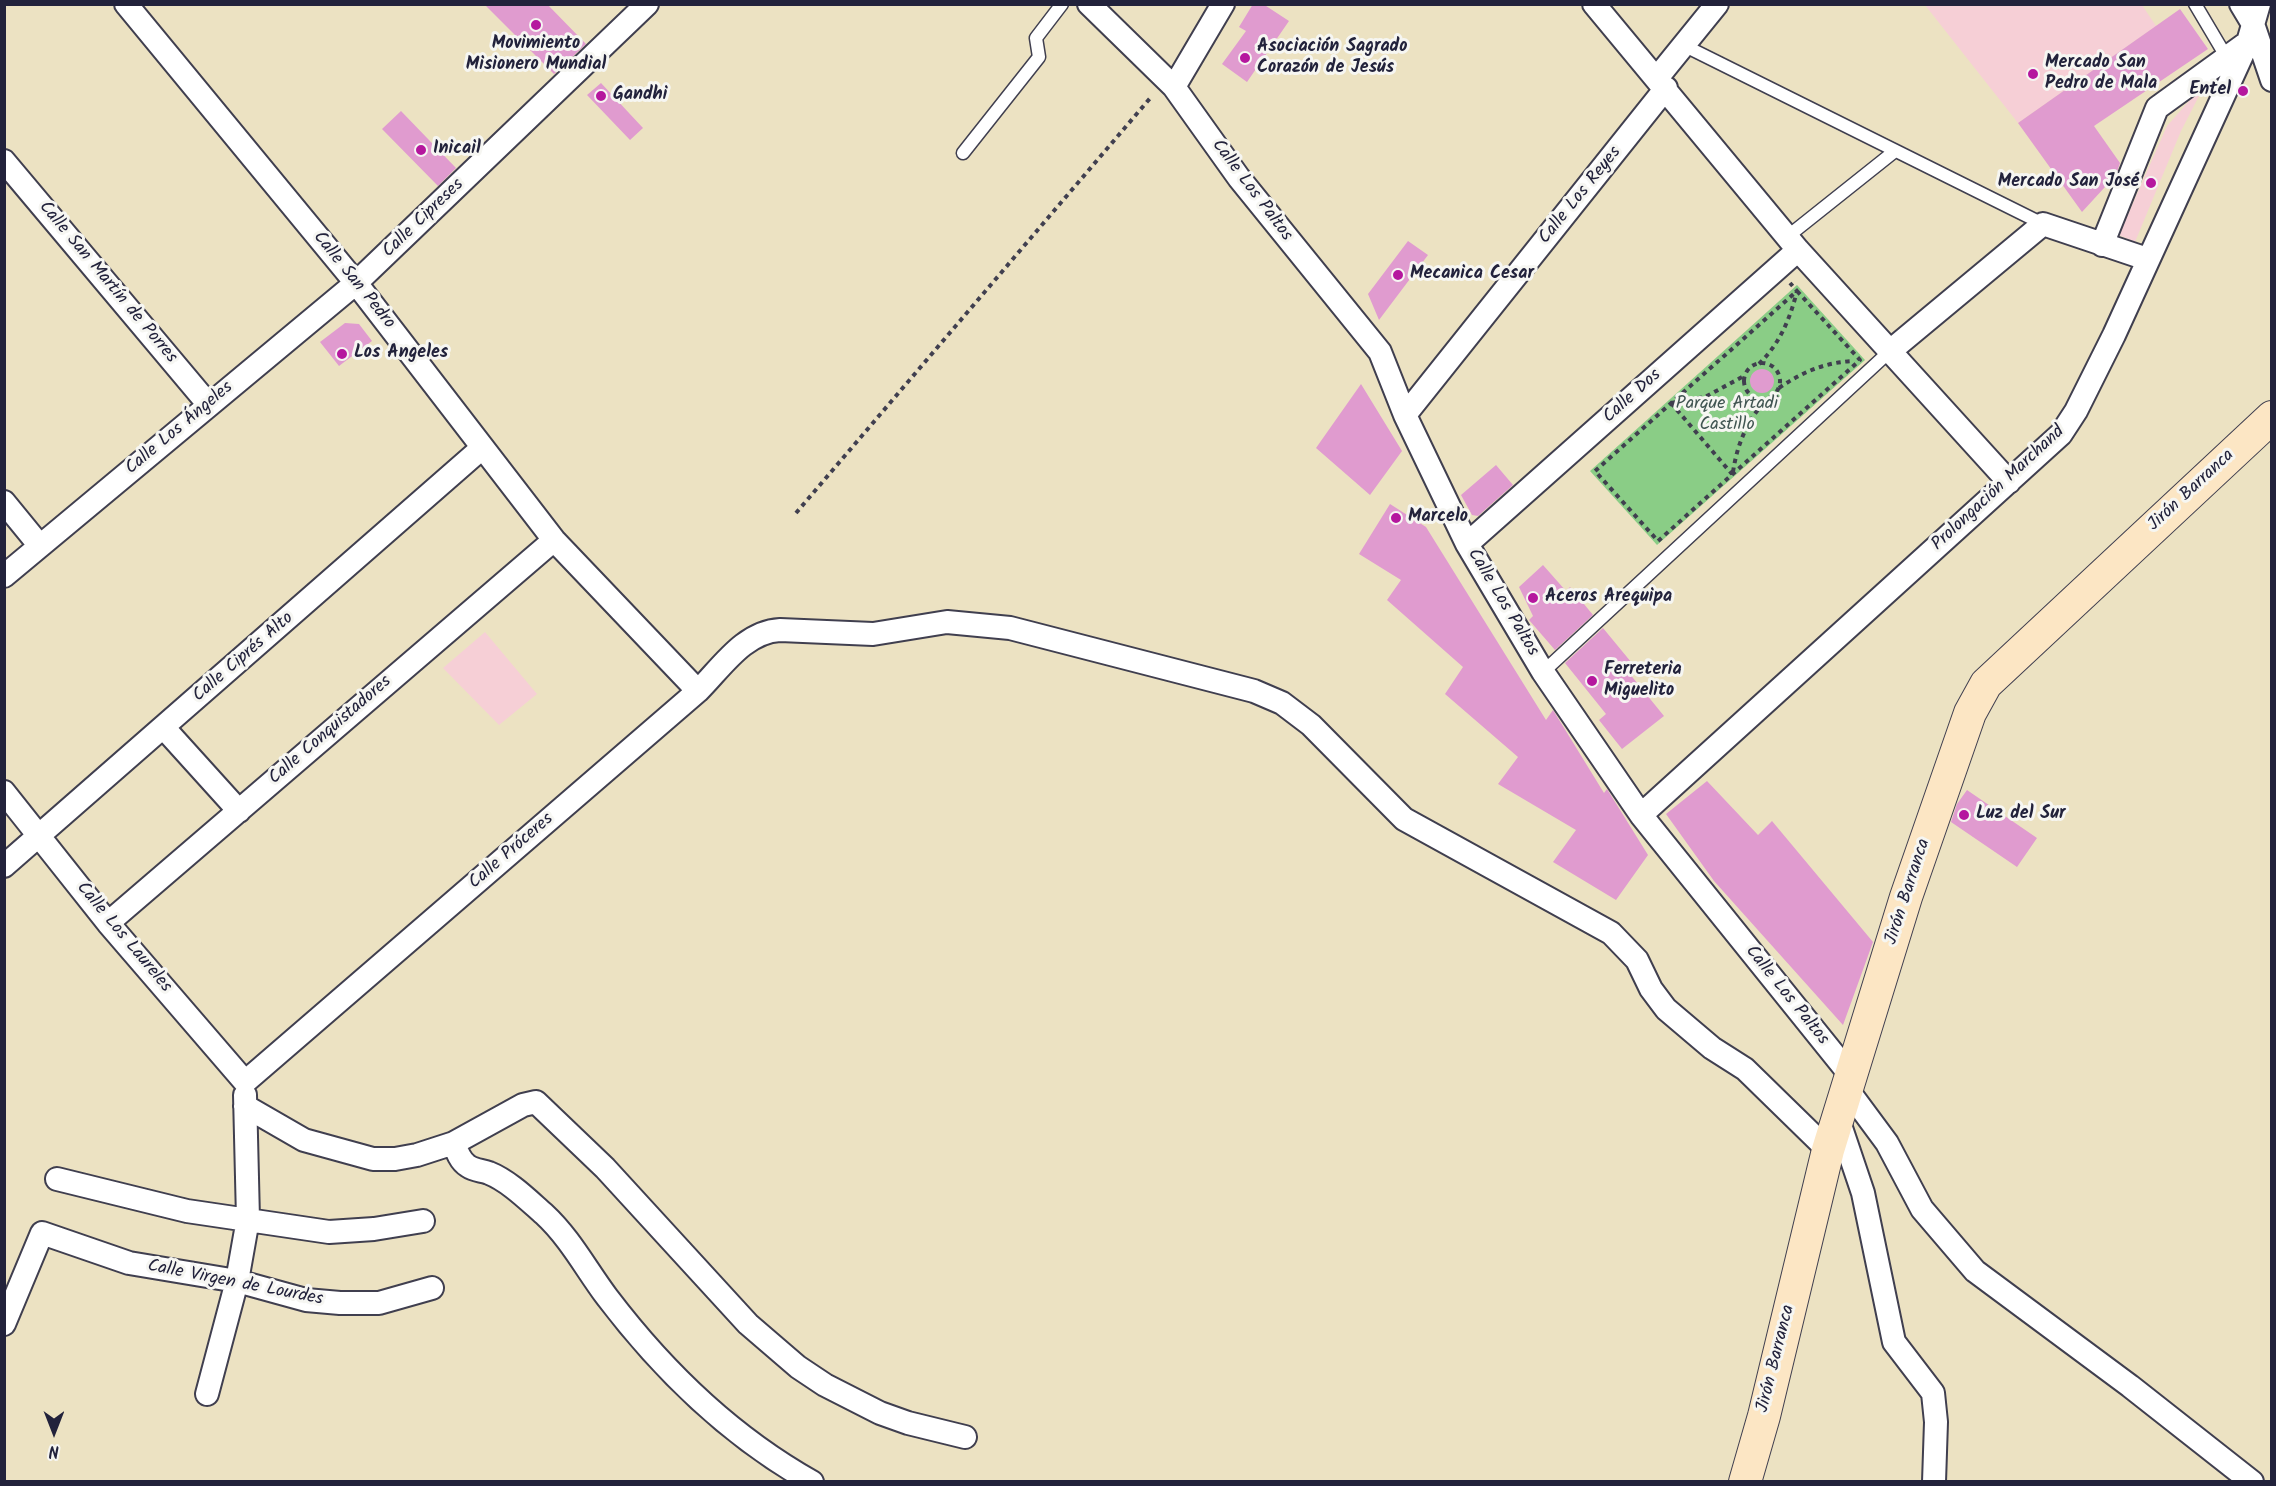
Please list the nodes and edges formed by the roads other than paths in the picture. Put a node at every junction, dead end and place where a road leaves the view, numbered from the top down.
1 (126, 4) edge
2 (647, 4) edge
3 (1062, 4) edge
4 (1089, 4) edge
5 (1223, 4) edge
6 (1594, 4) edge
7 (1717, 4) edge
8 (2194, 4) edge
9 (2241, 4) edge
10 (2253, 24) edge
11 (1683, 45) junction
12 (2227, 58) junction
13 (2271, 80) edge
14 (1170, 83) junction
15 (1661, 83) junction
16 (1895, 151) junction
17 (963, 153) dead end
18 (4, 161) edge
19 (2043, 224) junction
20 (1792, 244) junction
21 (2102, 245) junction
22 (2147, 259) junction
23 (356, 282) junction
24 (1889, 352) junction
25 (209, 405) junction
26 (1405, 415) junction
27 (2271, 417) edge
28 (482, 448) junction
29 (2009, 482) junction
30 (4, 502) edge
31 (555, 540) junction
32 (1467, 544) junction
33 (40, 546) junction
34 (4, 576) edge
35 (1543, 672) junction
36 (698, 691) junction
37 (164, 728) junction
38 (4, 792) edge
39 (239, 811) junction
40 (1641, 816) junction
41 (41, 836) junction
42 (4, 866) edge
43 (108, 923) junction
44 (245, 1082) junction
45 (1849, 1083) junction
46 (245, 1106) junction
47 (1838, 1119) junction
48 (453, 1143) junction
49 (1828, 1150) junction
50 (57, 1179) dead end
51 (248, 1219) junction
52 (423, 1221) dead end
53 (237, 1281) junction
54 (432, 1288) dead end
55 (4, 1324) edge
56 (207, 1394) dead end
57 (965, 1437) dead end
58 (812, 1482) edge
59 (1745, 1482) edge
60 (1934, 1482) edge
61 (2252, 1482) edge

1 - 23 street, Calle San Pedro
2 - 23 street, Calle Cipreses
3 - 17 lane
4 - 14 street, Calle Los Paltos
5 - 14 street
6 - 15 street
7 - 11 street, Calle Los Reyes
8 - 12 lane
9 - 10 street
10 - 12 street
10 - 13 street
10 - 22 street, Prolongación Marchand
11 - 15 street, Calle Los Reyes
11 - 16 lane
12 - 21 street
14 - 26 street, Calle Los Paltos
15 - 20 street
15 - 26 street, Calle Los Reyes
16 - 19 lane
16 - 20 lane
18 - 25 street, Calle San Martín de Porres
19 - 21 street
19 - 24 street
20 - 24 street
20 - 32 street, Calle Dos
21 - 22 street
22 - 29 street, Prolongación Marchand
23 - 25 street, Calle Los Ángeles
23 - 28 street, Calle San Pedro
24 - 29 street
24 - 35 lane
25 - 33 street, Calle Los Ángeles
26 - 32 street, Calle Los Paltos
27 - 45 street, Jirón Barranca
28 - 31 street, Calle San Pedro
28 - 37 street, Calle Ciprés Alto
29 - 40 street, Prolongación Marchand
30 - 33 street
31 - 36 street, Calle San Pedro
31 - 39 street, Calle Conquistadores
32 - 35 street, Calle Los Paltos
33 - 34 street, Calle Los Ángeles
35 - 40 street, Calle Los Paltos
36 - 44 street, Calle Próceres
36 - 49 street, Calle Próceres
37 - 39 street
37 - 41 street, Calle Ciprés Alto
38 - 41 street, Calle Los Laureles
39 - 43 street, Calle Conquistadores
40 - 45 street, Calle Los Paltos
41 - 42 street, Calle Ciprés Alto
41 - 43 street, Calle Los Laureles
43 - 44 street, Calle Los Laureles
44 - 46 street
45 - 47 street, Jirón Barranca
45 - 61 street, Calle Los Paltos
46 - 48 street
46 - 51 street
47 - 49 street, Jirón Barranca
47 - 60 street
48 - 57 street
48 - 58 street
49 - 59 street, Jirón Barranca
50 - 51 street
51 - 52 street
51 - 53 street
53 - 54 street, Calle Virgen de Lourdes
53 - 55 street, Calle Virgen de Lourdes
53 - 56 street

